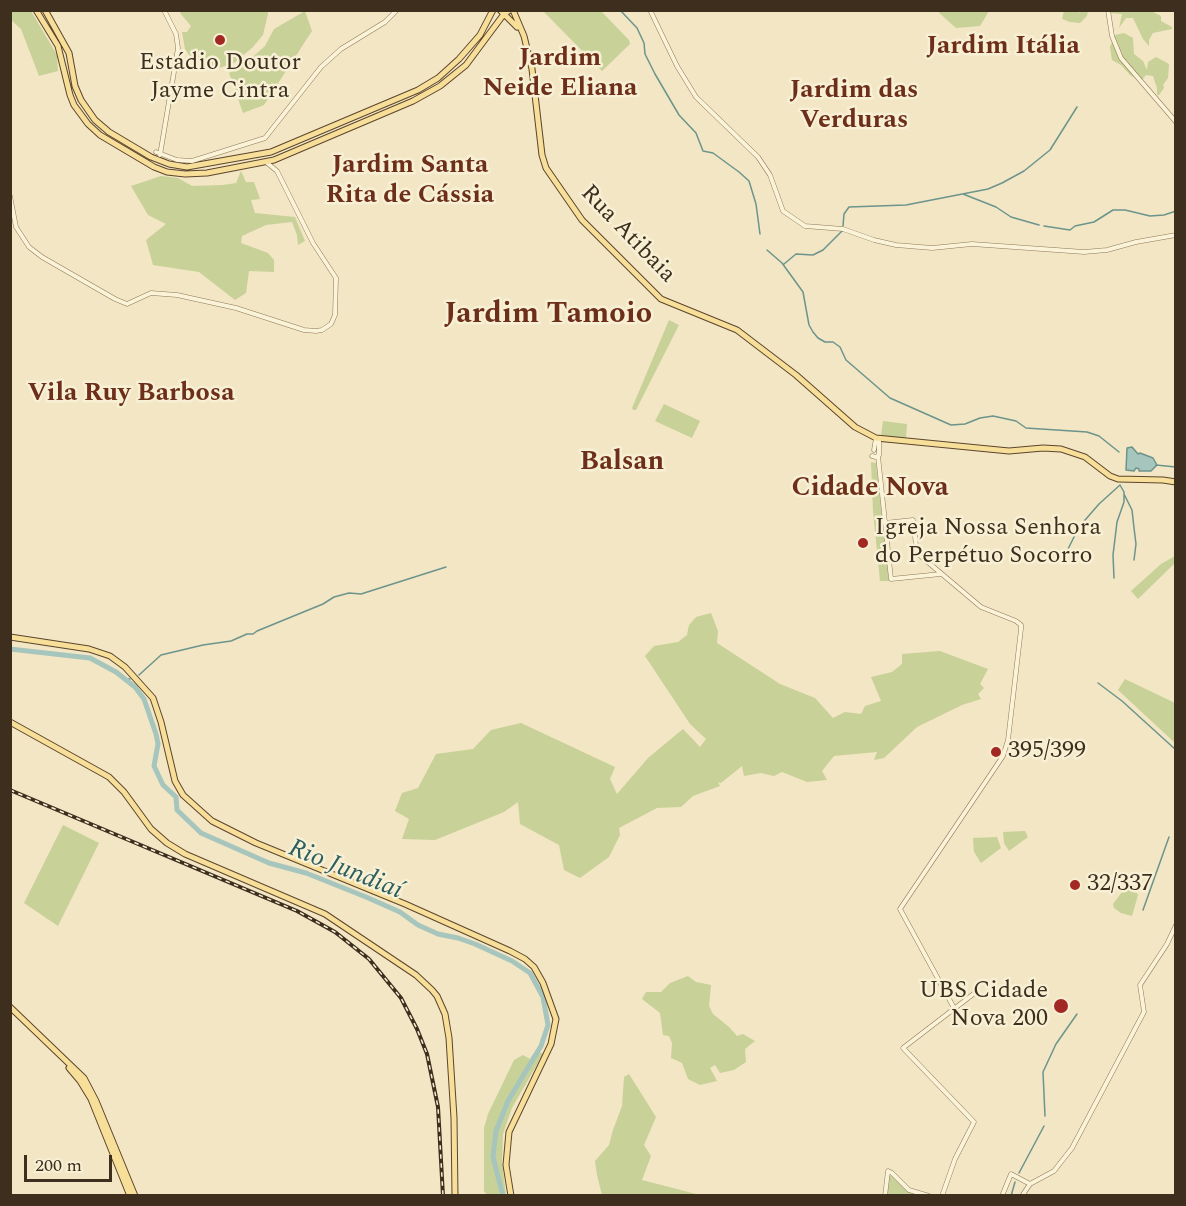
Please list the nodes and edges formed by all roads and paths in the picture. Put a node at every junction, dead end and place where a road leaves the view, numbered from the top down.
1 (36, 10) edge
2 (45, 10) edge
3 (398, 10) edge
4 (493, 10) edge
5 (650, 10) edge
6 (1108, 10) edge
7 (165, 11) edge
8 (508, 11) edge
9 (522, 32) junction
10 (454, 64) junction
11 (455, 74) junction
12 (409, 94) junction
13 (408, 104) junction
14 (1176, 122) edge
15 (331, 128) junction
16 (109, 132) junction
17 (100, 135) junction
18 (333, 135) junction
19 (285, 146) junction
20 (157, 156) junction
21 (283, 157) junction
22 (264, 162) junction
23 (193, 166) junction
24 (277, 171) junction
25 (194, 174) junction
26 (10, 196) edge
27 (1176, 235) edge
28 (877, 438) junction
29 (1176, 483) edge
30 (885, 523) junction
31 (930, 564) junction
32 (941, 574) junction
33 (925, 576) junction
34 (10, 637) edge
35 (10, 722) edge
36 (1176, 925) edge
37 (976, 992) dead end
38 (10, 1007) edge
39 (954, 1008) junction
40 (10, 1012) edge
41 (89, 1091) junction
42 (81, 1099) dead end
43 (91, 1099) junction
44 (1030, 1184) junction
45 (943, 1194) edge
46 (132, 1196) edge
47 (455, 1196) edge
48 (511, 1196) edge
49 (885, 1196) edge
50 (929, 1196) edge
51 (1002, 1196) edge
52 (1022, 1196) edge

1 - 17 main road
2 - 16 main road
3 - 20 street
4 - 10 main road
5 - 27 street
6 - 14 street
7 - 20 street
8 - 9 main road, Rua Atibaia
8 - 9 main road, Rua Atibaia
8 - 11 main road
9 - 28 main road, Rua Atibaia
10 - 11 main road
10 - 12 main road
11 - 13 main road
12 - 13 main road
12 - 15 main road
13 - 18 main road
15 - 18 main road
15 - 19 main road
16 - 17 main road
16 - 20 main road
17 - 25 main road
18 - 21 main road
19 - 21 main road
19 - 23 main road
20 - 23 main road
21 - 22 main road
21 - 24 street
22 - 24 street
22 - 25 main road
23 - 25 main road
24 - 26 street
28 - 29 main road
28 - 30 street
30 - 31 street
30 - 33 street
31 - 32 street
31 - 33 street
32 - 33 street
32 - 39 street
34 - 48 main road
35 - 47 main road
36 - 44 street
37 - 39 street
38 - 41 main road
39 - 45 street
40 - 41 main road
41 - 43 main road
41 - 46 main road
42 - 43 main road
43 - 46 main road
44 - 51 street
44 - 52 street
49 - 50 street

